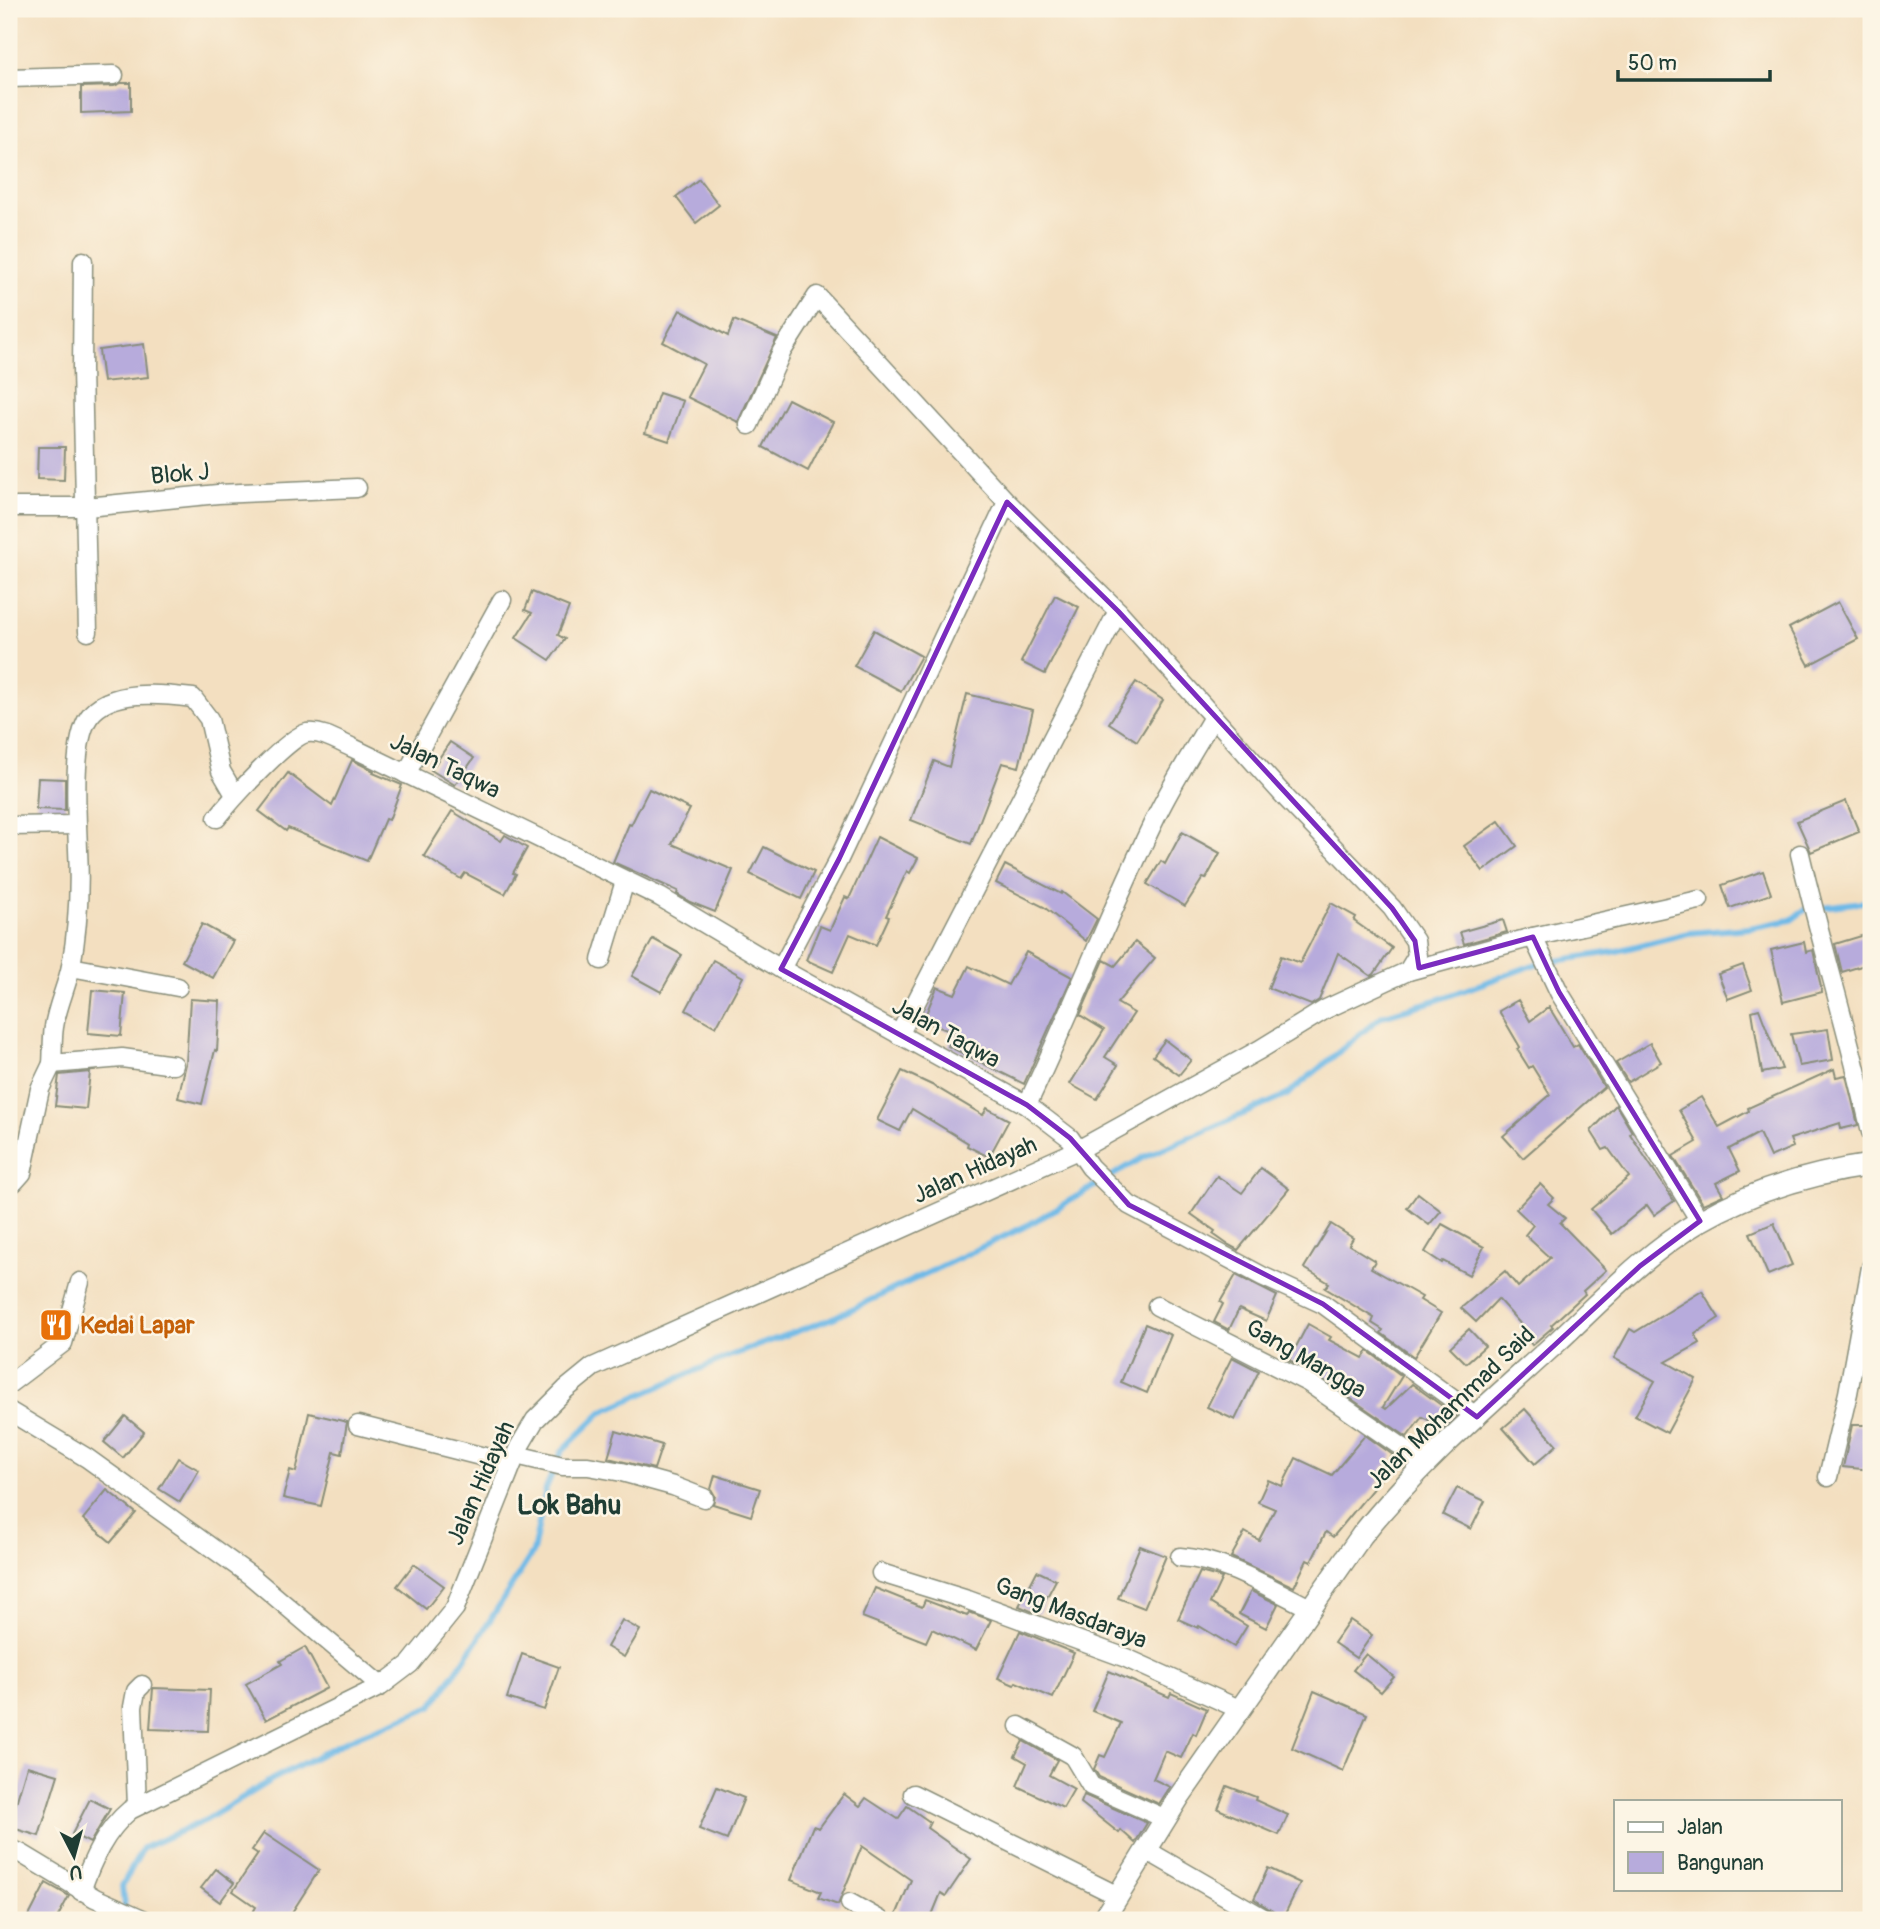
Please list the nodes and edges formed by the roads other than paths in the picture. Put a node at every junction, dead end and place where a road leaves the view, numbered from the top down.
1 (114, 75) dead end
2 (9, 78) edge
3 (83, 261) dead end
4 (749, 425) dead end
5 (357, 488) dead end
6 (1007, 502) junction
7 (9, 507) edge
8 (87, 507) junction
9 (502, 600) dead end
10 (1118, 611) junction
11 (88, 632) dead end
12 (1213, 718) junction
13 (406, 774) junction
14 (235, 795) junction
15 (217, 818) dead end
16 (77, 825) junction
17 (9, 826) edge
18 (1800, 854) dead end
19 (625, 881) junction
20 (1699, 900) dead end
21 (1536, 944) junction
22 (601, 960) dead end
23 (71, 967) junction
24 (780, 969) junction
25 (1408, 971) junction
26 (178, 987) dead end
27 (899, 1035) junction
28 (52, 1065) junction
29 (174, 1065) dead end
30 (1027, 1105) junction
31 (1871, 1132) edge
32 (1080, 1149) junction
33 (1871, 1165) edge
34 (9, 1182) edge
35 (1700, 1221) junction
36 (1871, 1267) edge
37 (80, 1282) dead end
38 (1157, 1306) dead end
39 (9, 1384) edge
40 (9, 1411) edge
41 (1477, 1416) junction
42 (358, 1425) dead end
43 (514, 1459) junction
44 (1425, 1463) junction
45 (1828, 1477) dead end
46 (704, 1498) dead end
47 (1180, 1557) dead end
48 (881, 1573) dead end
49 (1311, 1609) junction
50 (142, 1685) dead end
51 (381, 1686) junction
52 (1239, 1709) junction
53 (1019, 1726) dead end
54 (913, 1794) dead end
55 (137, 1806) junction
56 (1166, 1819) junction
57 (9, 1848) edge
58 (1146, 1850) junction
59 (88, 1895) junction
60 (1118, 1896) junction
61 (850, 1903) dead end
62 (145, 1920) edge
63 (880, 1920) edge
64 (1103, 1920) edge
65 (1267, 1920) edge

1 - 2 street
3 - 8 street
4 - 6 street
5 - 8 street, Blok J
6 - 10 street
6 - 24 street
7 - 8 street, Blok J
8 - 11 street
9 - 13 street
10 - 12 street
10 - 27 street
12 - 25 street
12 - 30 street
13 - 14 street, Jalan Taqwa
13 - 19 street, Jalan Taqwa
14 - 15 street
14 - 16 street
16 - 17 street
16 - 23 street
18 - 31 street
19 - 22 street
19 - 24 street, Jalan Taqwa
20 - 21 street, Jalan Hidayah
21 - 25 street, Jalan Hidayah
21 - 35 street
23 - 26 street
23 - 28 street
24 - 27 street, Jalan Taqwa
25 - 32 street, Jalan Hidayah
27 - 30 street, Jalan Taqwa
28 - 29 street
28 - 34 street
30 - 32 street, Jalan Taqwa
32 - 41 street, Jalan Taqwa
32 - 43 street, Jalan Hidayah
33 - 35 street, Jalan Mohammad Said
35 - 41 street, Jalan Mohammad Said
36 - 45 street
37 - 39 street
38 - 44 street, Gang Mangga
40 - 51 street
41 - 44 street, Jalan Mohammad Said
42 - 43 street
43 - 46 street
43 - 51 street, Jalan Hidayah
44 - 49 street, Jalan Mohammad Said
47 - 49 street
48 - 52 street, Gang Masdaraya
49 - 52 street, Jalan Mohammad Said
50 - 55 street
51 - 55 street, Jalan Hidayah
52 - 56 street, Jalan Mohammad Said
53 - 56 street
54 - 60 street
55 - 59 street, Jalan Hidayah
56 - 58 street, Jalan Mohammad Said
57 - 59 street
58 - 60 street, Jalan Mohammad Said
58 - 65 street
59 - 62 street
60 - 64 street, Jalan Mohammad Said
61 - 63 street

